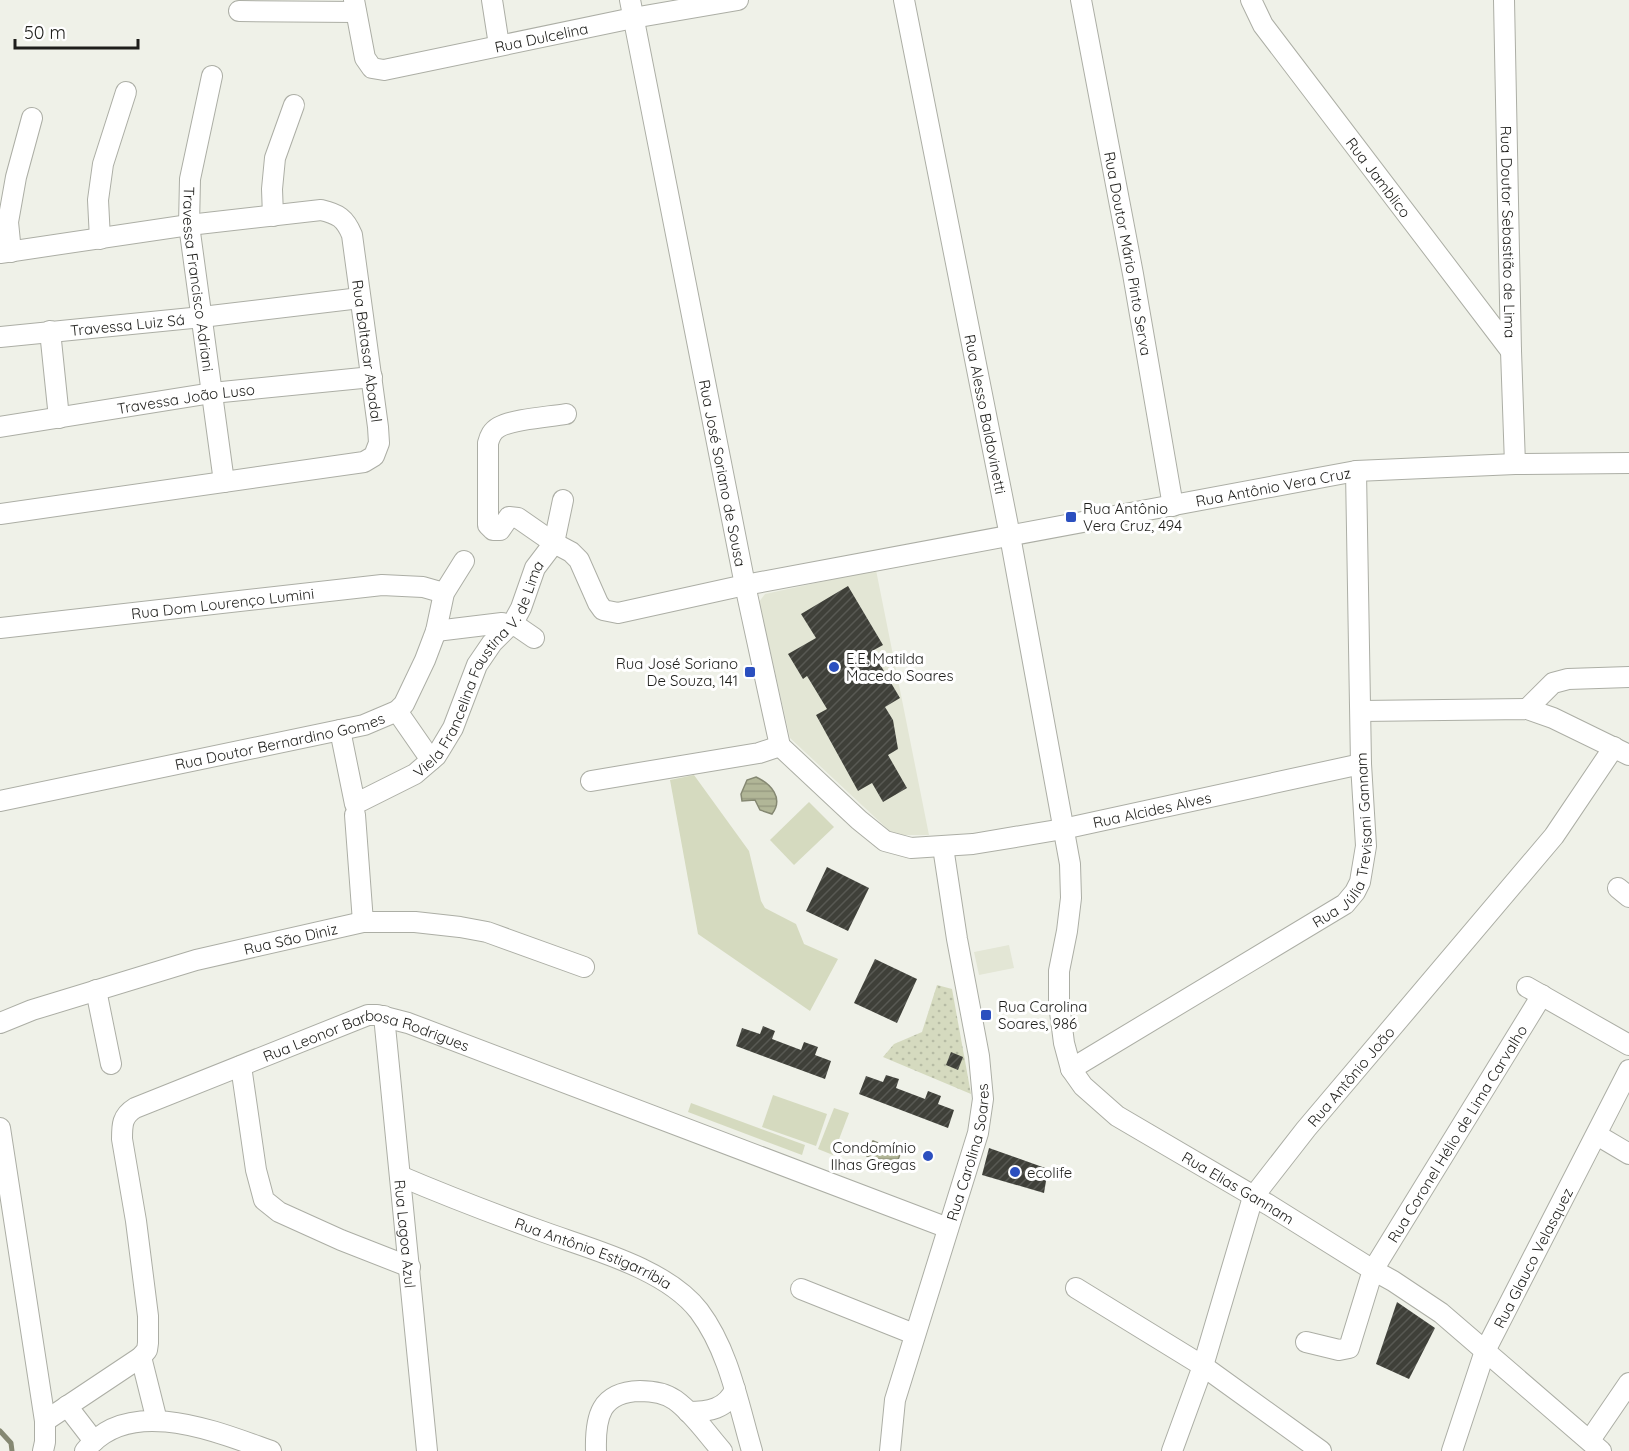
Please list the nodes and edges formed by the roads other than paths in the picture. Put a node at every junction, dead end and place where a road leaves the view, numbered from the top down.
1 (492, 0) edge
2 (738, 0) edge
3 (904, 0) edge
4 (1081, 0) edge
5 (1251, 0) edge
6 (1504, 0) edge
7 (355, 6) edge
8 (632, 9) edge
9 (239, 11) dead end
10 (499, 45) junction
11 (212, 76) dead end
12 (126, 92) dead end
13 (294, 105) dead end
14 (32, 118) dead end
15 (273, 216) junction
16 (189, 225) junction
17 (100, 239) junction
18 (5, 252) edge
19 (360, 298) junction
20 (202, 317) junction
21 (50, 332) junction
22 (0, 337) edge
23 (1510, 351) junction
24 (372, 377) junction
25 (212, 393) junction
26 (566, 414) dead end
27 (59, 418) junction
28 (0, 427) edge
29 (1629, 463) edge
30 (1515, 464) junction
31 (1356, 471) junction
32 (224, 482) junction
33 (563, 500) dead end
34 (1173, 506) junction
35 (0, 514) edge
36 (1010, 536) junction
37 (554, 543) junction
38 (464, 561) dead end
39 (745, 585) junction
40 (444, 593) junction
41 (511, 626) junction
42 (0, 628) edge
43 (436, 631) junction
44 (534, 638) dead end
45 (1629, 677) edge
46 (1527, 709) junction
47 (397, 711) junction
48 (1361, 711) junction
49 (340, 730) junction
50 (780, 746) junction
51 (1621, 751) edge
52 (431, 760) junction
53 (1361, 764) junction
54 (591, 781) dead end
55 (0, 801) edge
56 (355, 809) junction
57 (1063, 829) junction
58 (943, 847) junction
59 (363, 922) junction
60 (584, 967) dead end
61 (96, 990) junction
62 (384, 1016) junction
63 (0, 1023) edge
64 (1629, 1045) edge
65 (111, 1064) dead end
66 (241, 1066) junction
67 (1071, 1068) junction
68 (1629, 1070) edge
69 (0, 1128) edge
70 (1597, 1135) junction
71 (1629, 1154) edge
72 (400, 1176) junction
73 (1253, 1197) junction
74 (948, 1228) junction
75 (410, 1268) junction
76 (1373, 1270) junction
77 (1076, 1288) dead end
78 (801, 1289) dead end
79 (914, 1334) junction
80 (1306, 1342) dead end
81 (1485, 1352) junction
82 (141, 1357) junction
83 (1203, 1366) junction
84 (1629, 1383) edge
85 (735, 1389) junction
86 (67, 1406) junction
87 (688, 1412) junction
88 (45, 1421) junction
89 (157, 1421) junction
90 (1596, 1445) edge
91 (90, 1446) edge
92 (43, 1451) edge
93 (272, 1451) edge
94 (428, 1451) edge
95 (596, 1451) edge
96 (722, 1451) edge
97 (752, 1451) edge
98 (890, 1451) edge
99 (1172, 1451) edge
100 (1321, 1451) edge
101 (1452, 1451) edge

1 - 10 street
2 - 8 street, Rua Dulcelina
3 - 36 street, Rua Alesso Baldovinetti
4 - 34 street, Rua Doutor Mário Pinto Serva
5 - 23 street, Rua Jamblico
6 - 23 street, Rua Doutor Sebastião de Lima
7 - 9 street
7 - 10 street, Rua Dulcelina
8 - 10 street, Rua Dulcelina
8 - 39 street, Rua José Soriano de Sousa
11 - 16 street, Travessa Francisco Adriani
12 - 17 street
13 - 15 street
14 - 18 street
15 - 16 street, Rua Baltasar Abadal
15 - 19 street, Rua Baltasar Abadal
16 - 17 street, Rua Baltasar Abadal
16 - 20 street, Travessa Francisco Adriani
17 - 18 street, Rua Baltasar Abadal
19 - 20 street, Travessa Luiz Sá
19 - 24 street, Rua Baltasar Abadal
20 - 21 street, Travessa Luiz Sá
20 - 25 street, Travessa Francisco Adriani
21 - 22 street, Travessa Luiz Sá
21 - 27 street
23 - 30 street, Rua Doutor Sebastião de Lima
24 - 25 street, Travessa João Luso
24 - 32 street, Rua Baltasar Abadal
25 - 27 street, Travessa João Luso
25 - 32 street, Travessa Francisco Adriani
26 - 37 street
27 - 28 street, Travessa João Luso
29 - 30 street, Rua Antônio Vera Cruz
30 - 31 street, Rua Antônio Vera Cruz
31 - 34 street, Rua Antônio Vera Cruz
31 - 48 street, Rua Júlia Trevisani Gannam
32 - 35 street, Rua Baltasar Abadal
33 - 37 street, Viela Francelina Faustina V. de Lima
34 - 36 street, Rua Antônio Vera Cruz
36 - 39 street, Rua Antônio Vera Cruz
36 - 57 street, Rua Alesso Baldovinetti
37 - 39 street, Rua Antônio Vera Cruz
37 - 41 street, Viela Francelina Faustina V. de Lima
38 - 40 street, Rua Doutor Bernardino Gomes
39 - 50 street, Rua José Soriano de Sousa
40 - 42 street, Rua Dom Lourenço Lumini
40 - 43 street, Rua Doutor Bernardino Gomes
41 - 43 street
41 - 44 street
41 - 52 street, Viela Francelina Faustina V. de Lima
43 - 47 street, Rua Doutor Bernardino Gomes
45 - 46 street
46 - 48 street
46 - 51 street
47 - 49 street, Rua Doutor Bernardino Gomes
47 - 52 street
48 - 53 street, Rua Júlia Trevisani Gannam
49 - 55 street, Rua Doutor Bernardino Gomes
49 - 56 street
50 - 54 street
50 - 58 street
51 - 73 street, Rua Antônio João
52 - 56 street, Viela Francelina Faustina V. de Lima
53 - 57 street, Rua Alcides Alves
53 - 67 street, Rua Júlia Trevisani Gannam
56 - 59 street
57 - 58 street, Rua Alcides Alves
57 - 67 street, Rua Elias Gannam
58 - 74 street, Rua Carolina Soares
59 - 60 street, Rua São Diniz
59 - 61 street, Rua São Diniz
61 - 63 street, Rua São Diniz
61 - 65 street
62 - 66 street, Rua Leonor Barbosa Rodrigues
62 - 72 street, Rua Lagoa Azul
62 - 74 street, Rua Leonor Barbosa Rodrigues
64 - 76 street, Rua Coronel Hélio de Lima Carvalho
66 - 75 street
66 - 82 street, Rua Leonor Barbosa Rodrigues
67 - 73 street, Rua Elias Gannam
68 - 70 street, Rua Glauco Velasquez
69 - 88 street
70 - 71 street
70 - 81 street, Rua Glauco Velasquez
72 - 75 street, Rua Lagoa Azul
72 - 85 street, Rua Antônio Estigarríbia
73 - 76 street, Rua Elias Gannam
73 - 83 street, Rua Antônio João
74 - 79 street, Rua Carolina Soares
75 - 94 street, Rua Lagoa Azul
76 - 80 street, Rua Coronel Hélio de Lima Carvalho
76 - 81 street, Rua Elias Gannam
77 - 83 street
78 - 79 street
79 - 98 street, Rua Carolina Soares
81 - 90 street, Rua Elias Gannam
81 - 101 street, Rua Glauco Velasquez
82 - 86 street
82 - 89 street
83 - 99 street, Rua Antônio João
83 - 100 street
84 - 90 street
85 - 87 street
85 - 97 street, Rua Antônio Estigarríbia
86 - 88 street
86 - 91 street
87 - 95 street
87 - 96 street
88 - 92 street
89 - 91 street
89 - 93 street

